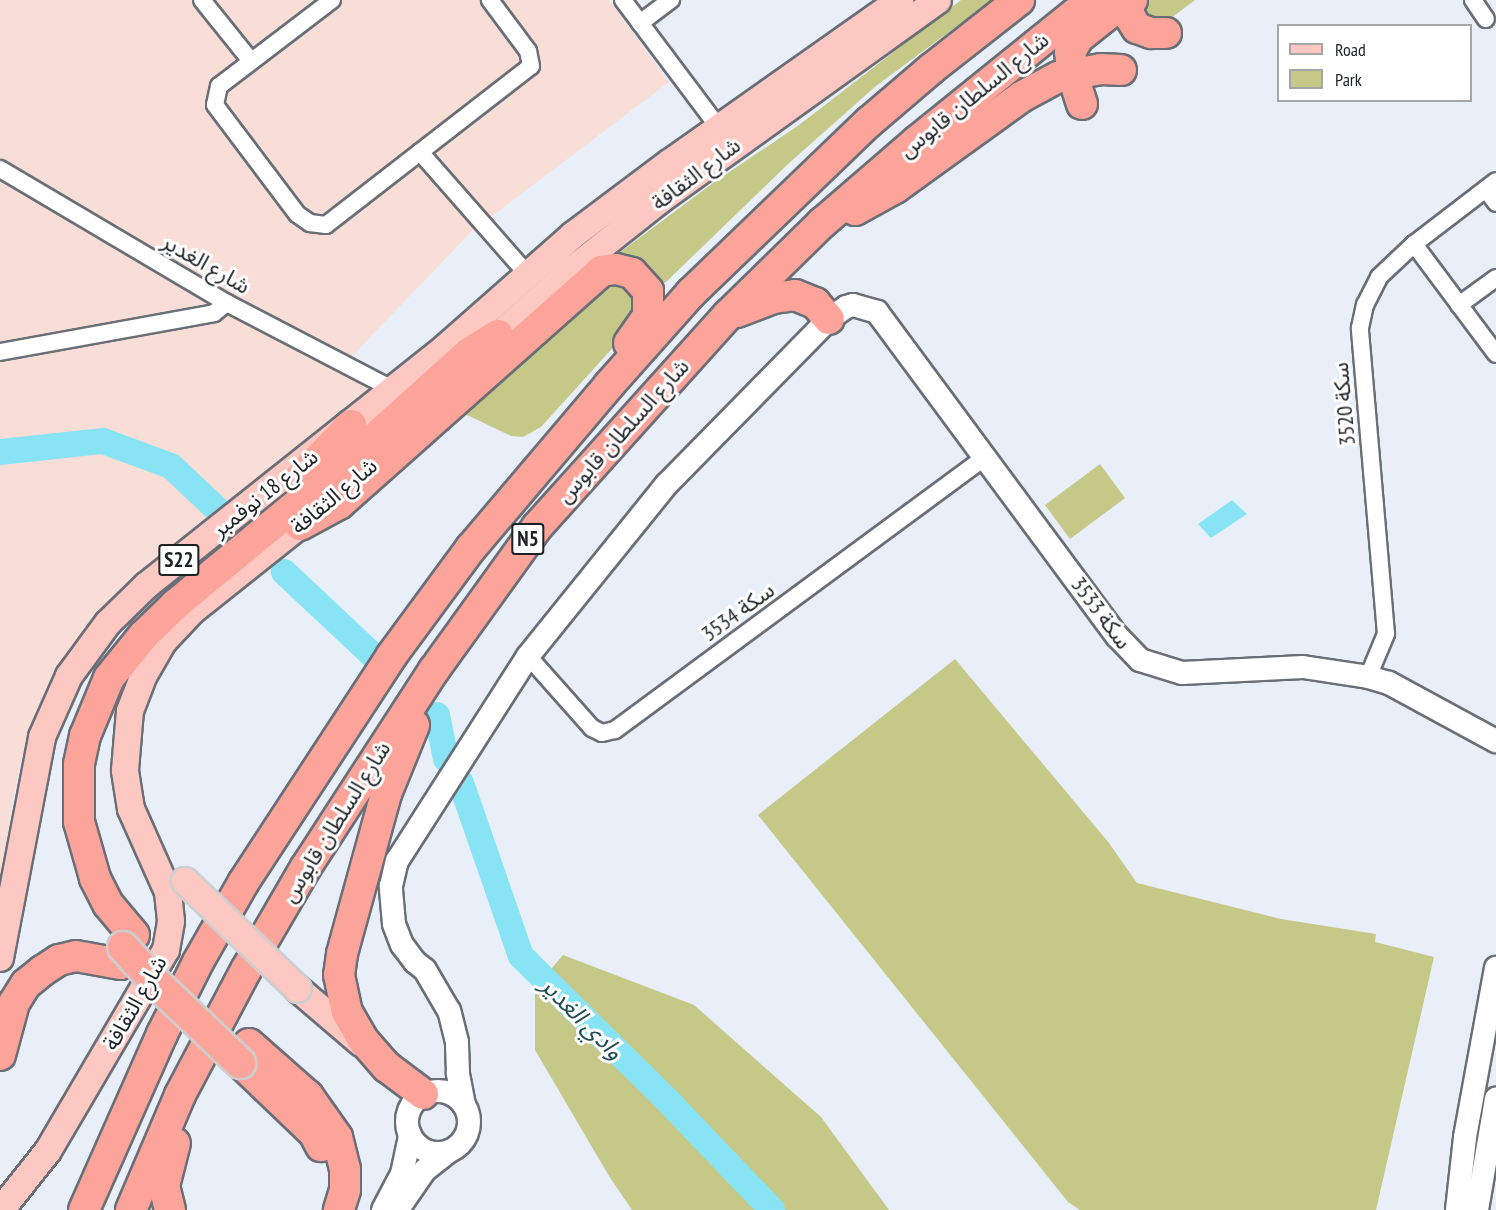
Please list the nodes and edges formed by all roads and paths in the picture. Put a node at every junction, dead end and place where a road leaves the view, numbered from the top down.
1 (202, 0) edge
2 (332, 0) edge
3 (490, 0) edge
4 (623, 0) edge
5 (671, 0) edge
6 (900, 0) edge
7 (938, 0) edge
8 (1019, 0) edge
9 (1092, 0) edge
10 (1126, 0) edge
11 (1132, 0) edge
12 (1473, 0) edge
13 (1486, 19) dead end
14 (640, 23) junction
15 (1166, 33) dead end
16 (250, 60) junction
17 (1121, 70) dead end
18 (1072, 73) junction
19 (1082, 104) dead end
20 (718, 128) junction
21 (420, 152) junction
22 (0, 169) edge
23 (1491, 185) edge
24 (1496, 203) edge
25 (822, 223) junction
26 (1414, 244) junction
27 (527, 274) junction
28 (1496, 278) edge
29 (227, 303) junction
30 (1460, 305) junction
31 (842, 312) junction
32 (728, 315) junction
33 (498, 335) junction
34 (0, 352) edge
35 (1496, 354) edge
36 (609, 385) junction
37 (394, 390) junction
38 (351, 425) junction
39 (985, 458) junction
40 (347, 463) junction
41 (300, 525) junction
42 (235, 578) junction
43 (528, 656) junction
44 (434, 670) junction
45 (1368, 677) junction
46 (1496, 741) edge
47 (126, 948) junction
48 (0, 958) edge
49 (415, 962) junction
50 (1496, 968) edge
51 (246, 970) junction
52 (245, 1053) junction
53 (0, 1055) edge
54 (374, 1055) junction
55 (427, 1093) junction
56 (1496, 1099) edge
57 (464, 1105) junction
58 (410, 1135) junction
59 (48, 1151) junction
60 (449, 1151) junction
61 (1, 1210) edge
62 (16, 1210) edge
63 (84, 1210) edge
64 (131, 1210) edge
65 (170, 1210) edge
66 (323, 1210) edge
67 (339, 1210) edge
68 (383, 1210) edge
69 (397, 1210) edge
70 (1457, 1210) edge
71 (1478, 1210) edge

1 - 16 street
2 - 16 street
3 - 21 street
4 - 14 street
5 - 14 street
6 - 20 main road, شارع الثقافة
7 - 33 main road, شارع الثقافة
8 - 36 highway, شارع السلطان قابوس / N5
9 - 25 highway, شارع السلطان قابوس / N5
10 - 18 highway
11 - 15 highway
12 - 13 street
14 - 20 street
16 - 21 street
17 - 18 highway
18 - 19 highway
18 - 25 highway
20 - 27 main road, شارع الثقافة
21 - 27 street
22 - 29 street, شارع الغدير
23 - 24 street
23 - 26 street, سكة 3520
25 - 32 highway, شارع السلطان قابوس / N5
26 - 30 street
26 - 45 street, سكة 3520
27 - 37 main road, شارع الثقافة
28 - 30 street
29 - 34 street
29 - 37 street, شارع الغدير
30 - 35 street
31 - 32 highway
31 - 39 street, سكة 3533
31 - 43 street
32 - 44 highway, شارع السلطان قابوس / N5
33 - 40 highway
33 - 41 main road, شارع الثقافة
36 - 41 highway
36 - 63 highway, شارع السلطان قابوس / N5
37 - 38 main road, شارع 18 نوفمبر / S22
37 - 40 highway
38 - 47 highway
38 - 48 main road, شارع 18 نوفمبر / S22
39 - 43 street, سكة 3534
39 - 45 street, سكة 3533
40 - 47 highway
41 - 42 main road, شارع الثقافة
42 - 54 main road, bridge
42 - 59 main road, شارع الثقافة
43 - 49 street
44 - 51 highway, شارع السلطان قابوس / N5
44 - 54 highway
45 - 46 street, سكة 3533
47 - 52 highway
47 - 52 highway, bridge
47 - 53 highway
49 - 55 street
49 - 57 street
50 - 70 street
51 - 64 highway, شارع السلطان قابوس / N5
51 - 65 highway
52 - 66 highway
52 - 67 highway
54 - 55 highway
55 - 57 street
55 - 58 street
56 - 71 street
57 - 60 street
58 - 60 street
58 - 68 street
59 - 61 main road
59 - 62 street
60 - 69 street

